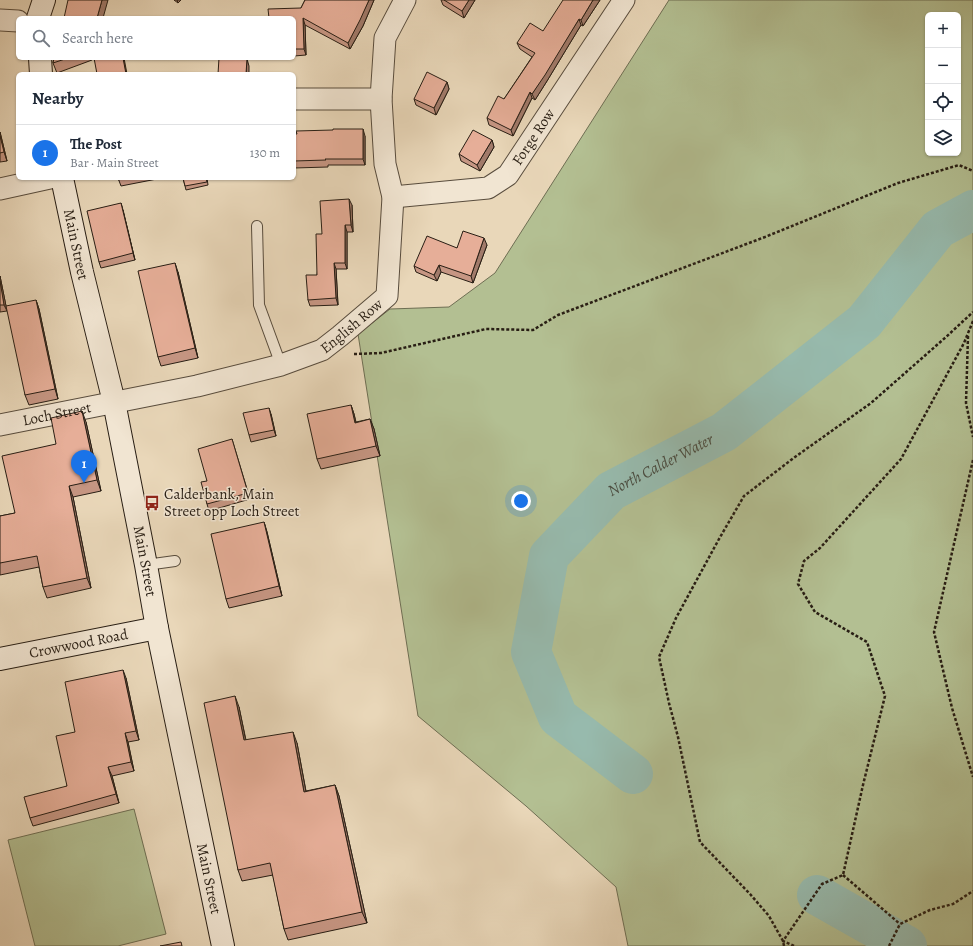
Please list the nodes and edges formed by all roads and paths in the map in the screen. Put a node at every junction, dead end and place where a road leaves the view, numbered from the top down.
1 (44, 0) edge
2 (405, 0) edge
3 (624, 0) edge
4 (39, 16) edge
5 (0, 20) edge
6 (16, 20) edge
7 (40, 60) edge
8 (41, 72) edge
9 (296, 99) edge
10 (381, 99) junction
11 (973, 171) edge
12 (42, 180) edge
13 (62, 180) edge
14 (0, 190) edge
15 (393, 197) junction
16 (257, 226) dead end
17 (973, 312) edge
18 (973, 321) edge
19 (968, 334) junction
20 (322, 350) junction
21 (281, 365) junction
22 (114, 402) junction
23 (0, 425) edge
24 (973, 436) edge
25 (973, 460) edge
26 (175, 561) dead end
27 (146, 565) junction
28 (157, 628) junction
29 (0, 659) edge
30 (973, 778) edge
31 (843, 875) junction
32 (973, 891) edge
33 (900, 924) junction
34 (783, 941) junction
35 (223, 946) edge
36 (784, 946) edge
37 (794, 946) edge
38 (889, 946) edge

1 - 4 main road
2 - 10 street, English Row
3 - 15 street, Forge Row
5 - 6 street
7 - 8 main road
9 - 10 street
10 - 15 street, English Row
11 - 20 path
12 - 14 street
13 - 22 main road, Main Street
15 - 20 street, English Row
16 - 21 lane
17 - 34 path
18 - 19 path
19 - 24 path
19 - 31 path
20 - 21 street, English Row
21 - 22 street, English Row
22 - 23 street, Loch Street
22 - 27 main road, Main Street
25 - 30 path
26 - 27 lane
27 - 28 main road, Main Street
28 - 29 main road, Crowwood Road
28 - 35 main road, Main Street
31 - 33 path
31 - 34 path
32 - 33 path
33 - 38 path
34 - 36 path
34 - 37 path

